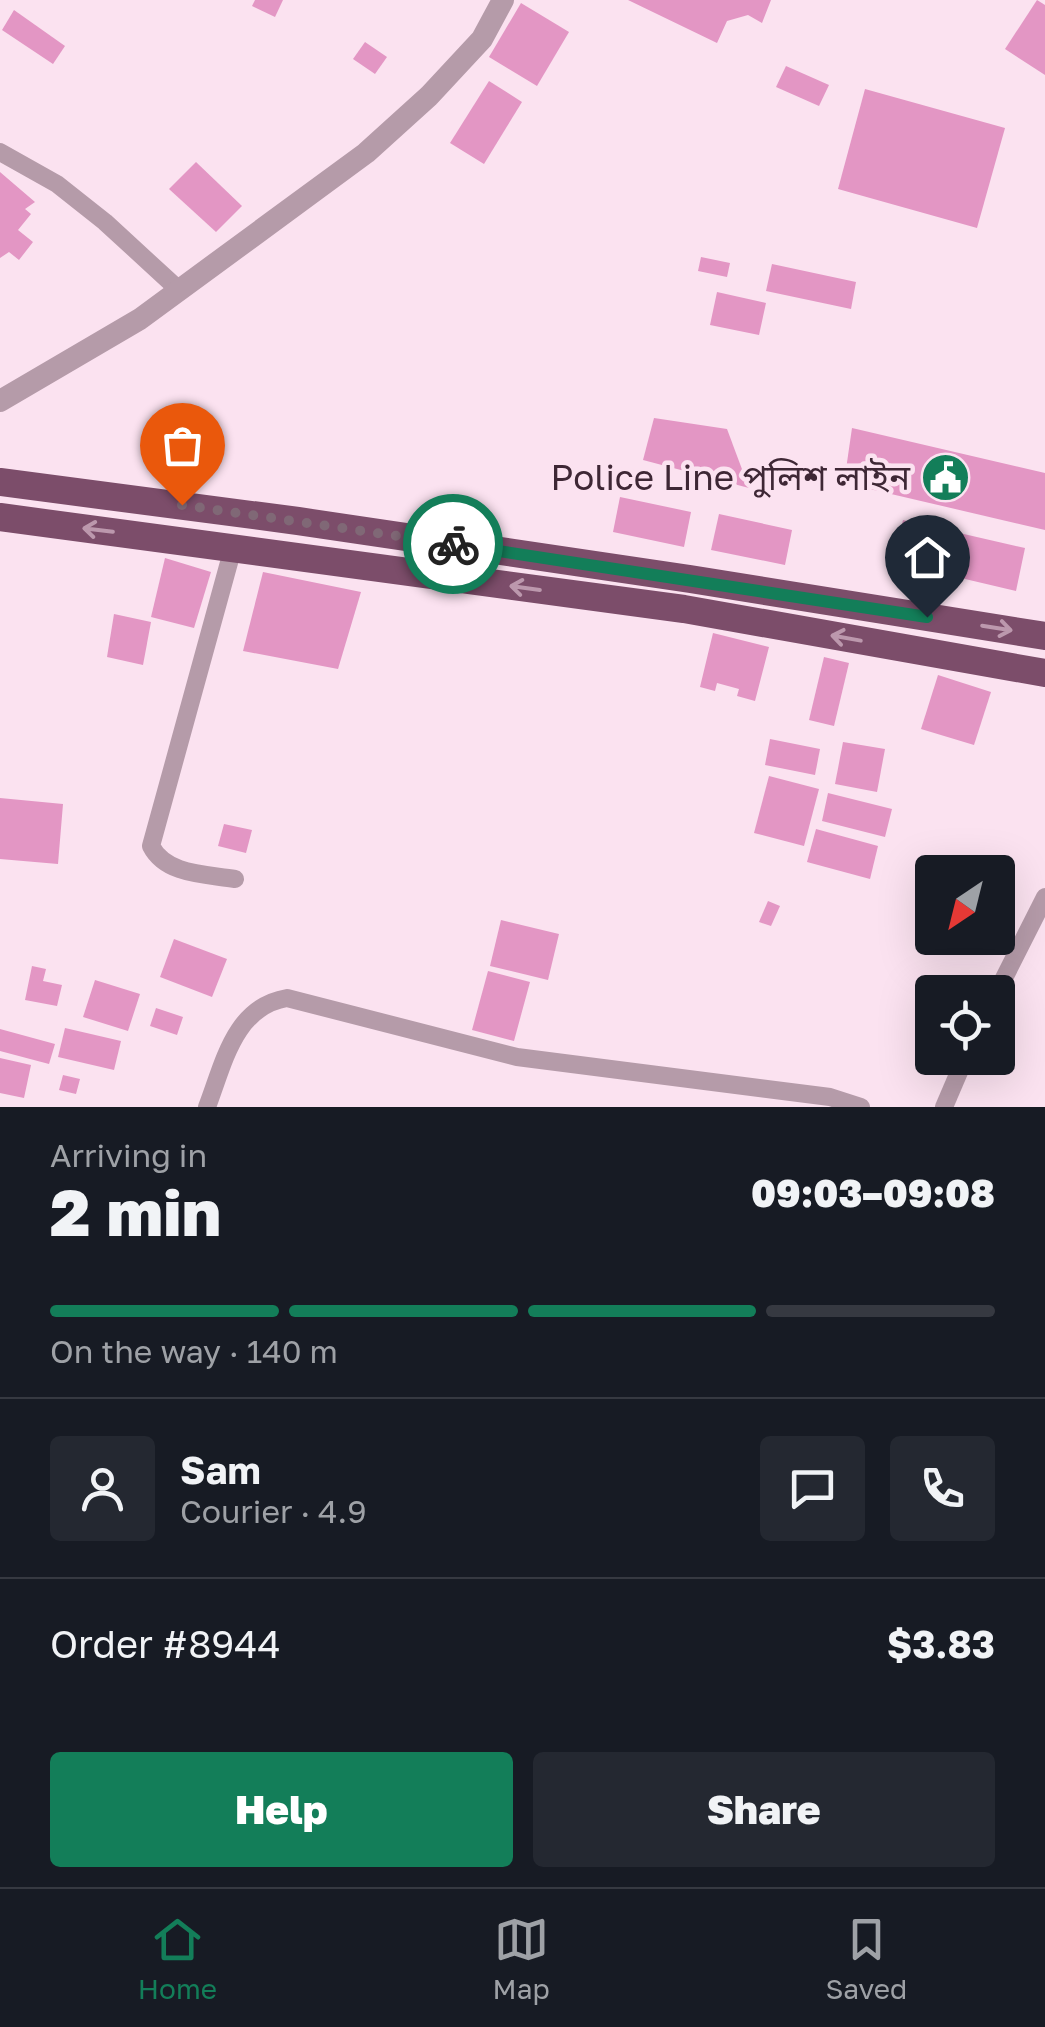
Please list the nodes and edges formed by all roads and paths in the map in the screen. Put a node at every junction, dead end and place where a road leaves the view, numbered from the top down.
1 (503, 0) edge
2 (0, 152) edge
3 (179, 290) junction
4 (0, 401) edge
5 (0, 482) edge
6 (0, 517) edge
7 (298, 521) junction
8 (233, 548) junction
9 (292, 556) junction
10 (1045, 636) edge
11 (1045, 674) edge
12 (235, 879) dead end
13 (1045, 898) edge
14 (1006, 975) edge
15 (958, 1075) edge
16 (207, 1107) edge
17 (861, 1107) edge
18 (944, 1107) edge

1 - 3 street
2 - 3 street
3 - 4 street
5 - 7 highway
8 -> 6 highway
7 - 9 highway
7 -> 10 highway
8 - 9 highway
8 - 12 street
11 -> 9 highway
13 - 14 street
15 - 18 street
16 - 17 street

